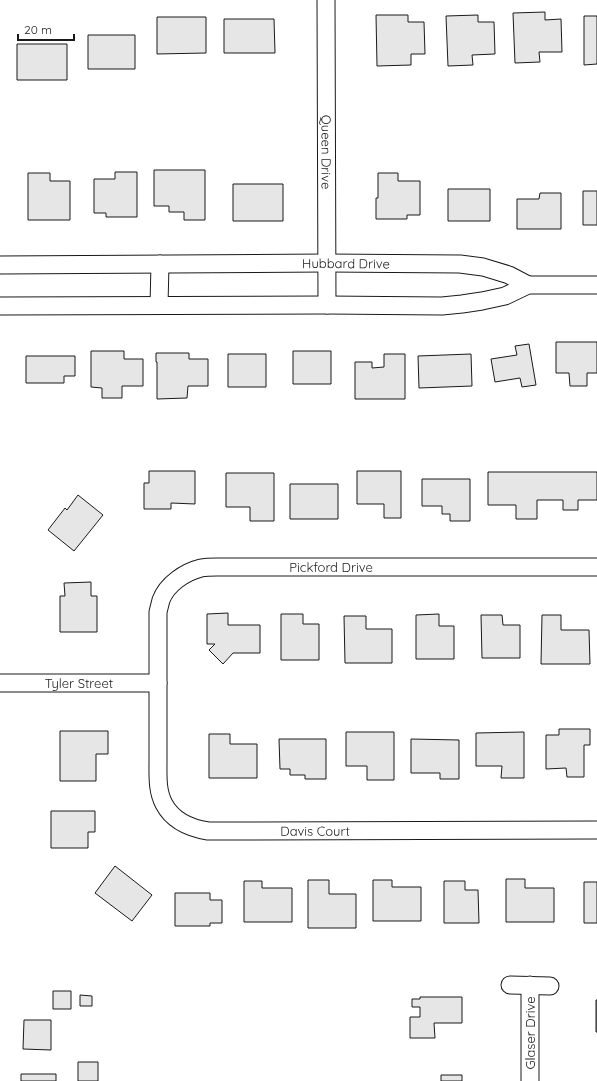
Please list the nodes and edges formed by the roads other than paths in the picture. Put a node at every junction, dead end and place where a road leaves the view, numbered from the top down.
1 (326, 0) edge
2 (327, 263) junction
3 (0, 264) edge
4 (160, 264) junction
5 (528, 285) junction
6 (597, 285) edge
7 (160, 305) junction
8 (327, 305) junction
9 (0, 306) edge
10 (597, 567) edge
11 (0, 683) edge
12 (158, 683) junction
13 (597, 830) edge
14 (510, 985) dead end
15 (530, 985) junction
16 (550, 986) dead end
17 (530, 1081) edge

1 - 2 street, Queen Drive
2 - 4 street, Hubbard Drive
2 - 5 street, Hubbard Drive
2 - 8 street, Queen Drive
3 - 4 street, Hubbard Drive
4 - 7 street
5 - 6 street, Hubbard Drive
5 - 8 street, Hubbard Drive
7 - 8 street, Hubbard Drive
7 - 9 street, Hubbard Drive
10 - 12 street, Pickford Drive
11 - 12 street, Tyler Street
12 - 13 street, Davis Court
14 - 15 street, Glaser Drive
15 - 16 street, Glaser Drive
15 - 17 street, Glaser Drive

